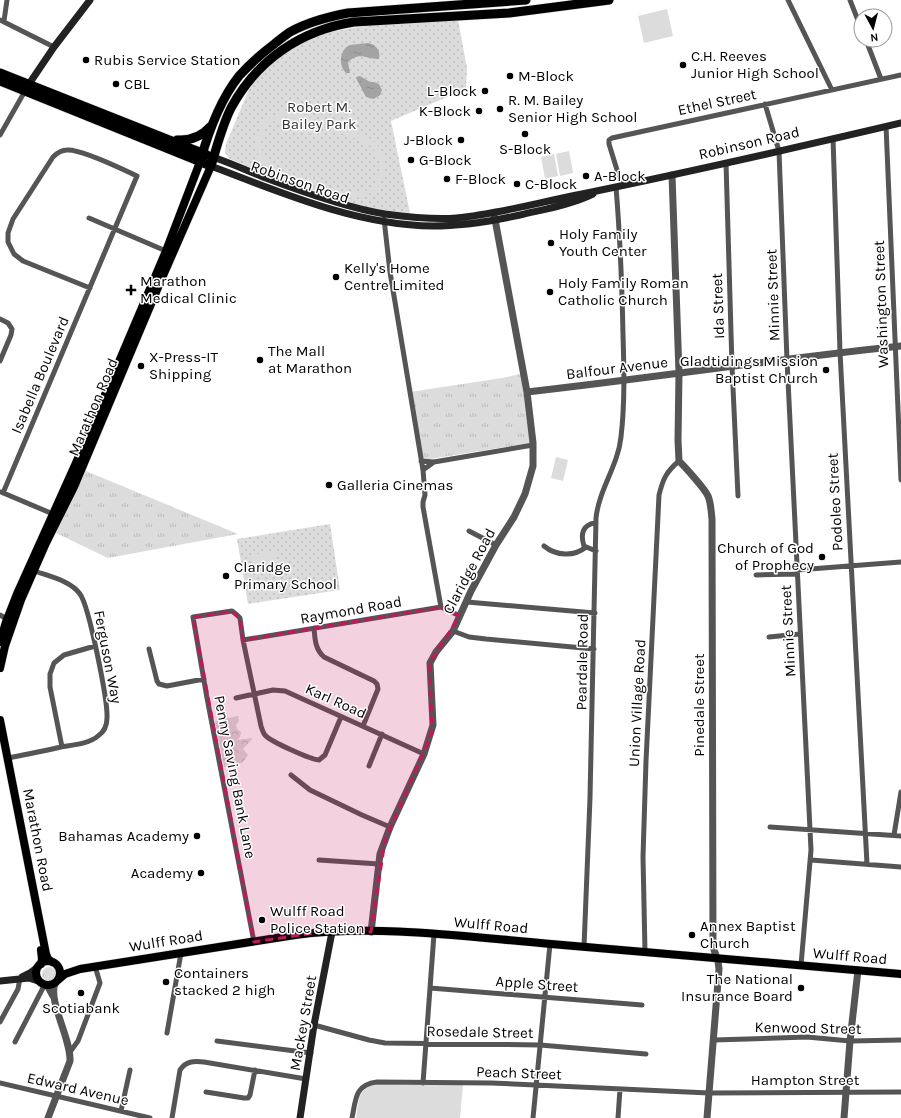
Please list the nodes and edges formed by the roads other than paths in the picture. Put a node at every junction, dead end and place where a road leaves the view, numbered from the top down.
1 (7, 0) edge
2 (90, 0) edge
3 (526, 0) edge
4 (609, 0) edge
5 (788, 0) edge
6 (2, 20) edge
7 (54, 47) junction
8 (869, 48) edge
9 (0, 73) edge
10 (901, 75) edge
11 (881, 79) junction
12 (0, 81) edge
13 (27, 88) junction
14 (832, 90) junction
15 (765, 104) junction
16 (901, 123) edge
17 (212, 125) junction
18 (886, 126) junction
19 (0, 135) edge
20 (163, 138) junction
21 (833, 138) junction
22 (779, 152) junction
23 (201, 157) junction
24 (212, 161) junction
25 (726, 163) junction
26 (672, 175) junction
27 (619, 187) junction
28 (385, 214) junction
29 (494, 216) junction
30 (89, 218) dead end
31 (384, 222) junction
32 (114, 229) junction
33 (166, 251) junction
34 (90, 288) junction
35 (0, 319) edge
36 (898, 346) edge
37 (840, 352) junction
38 (787, 360) junction
39 (0, 361) edge
40 (732, 366) junction
41 (679, 373) junction
42 (624, 381) junction
43 (527, 392) junction
44 (533, 445) junction
45 (421, 461) junction
46 (434, 462) junction
47 (679, 462) junction
48 (423, 470) junction
49 (901, 480) edge
50 (1, 493) edge
51 (738, 496) dead end
52 (53, 514) junction
53 (596, 523) junction
54 (469, 531) dead end
55 (496, 545) junction
56 (544, 546) dead end
57 (586, 547) junction
58 (596, 551) junction
59 (901, 562) edge
60 (851, 566) junction
61 (31, 569) junction
62 (797, 572) junction
63 (756, 575) dead end
64 (467, 602) junction
65 (441, 607) junction
66 (595, 613) junction
67 (460, 616) junction
68 (4, 617) edge
69 (314, 628) junction
70 (453, 631) junction
71 (800, 634) junction
72 (769, 637) dead end
73 (243, 640) junction
74 (0, 642) edge
75 (95, 646) junction
76 (149, 649) dead end
77 (594, 649) junction
78 (0, 668) edge
79 (204, 679) junction
80 (254, 694) junction
81 (236, 698) dead end
82 (341, 717) junction
83 (0, 720) edge
84 (363, 726) junction
85 (382, 734) junction
86 (0, 741) edge
87 (62, 747) junction
88 (424, 754) junction
89 (4, 759) edge
90 (369, 766) dead end
91 (291, 775) dead end
92 (901, 792) edge
93 (390, 827) junction
94 (770, 827) dead end
95 (810, 830) junction
96 (866, 833) junction
97 (894, 835) junction
98 (901, 836) edge
99 (319, 860) dead end
100 (811, 860) junction
101 (379, 864) junction
102 (867, 864) junction
103 (901, 867) edge
104 (332, 932) junction
105 (371, 932) junction
106 (434, 934) junction
107 (254, 942) junction
108 (550, 944) junction
109 (584, 947) junction
110 (645, 952) junction
111 (181, 953) junction
112 (717, 959) junction
113 (53, 963) junction
114 (40, 965) junction
115 (801, 965) junction
116 (95, 966) junction
117 (80, 969) junction
118 (858, 970) junction
119 (901, 974) edge
120 (20, 978) junction
121 (0, 981) edge
122 (49, 983) junction
123 (430, 988) junction
124 (545, 996) junction
125 (642, 1005) dead end
126 (0, 1022) edge
127 (314, 1025) junction
128 (167, 1033) dead end
129 (714, 1040) junction
130 (901, 1040) edge
131 (217, 1041) dead end
132 (850, 1041) junction
133 (15, 1042) dead end
134 (426, 1044) junction
135 (540, 1045) junction
136 (70, 1052) junction
137 (311, 1053) junction
138 (646, 1054) dead end
139 (130, 1070) dead end
140 (255, 1070) junction
141 (306, 1079) junction
142 (0, 1083) edge
143 (423, 1083) junction
144 (536, 1085) junction
145 (620, 1089) junction
146 (206, 1092) dead end
147 (846, 1092) junction
148 (901, 1092) edge
149 (709, 1093) junction
150 (56, 1097) junction
151 (121, 1111) junction
152 (48, 1118) edge
153 (150, 1118) edge
154 (172, 1118) edge
155 (300, 1118) edge
156 (352, 1118) edge
157 (533, 1118) edge
158 (618, 1118) edge
159 (707, 1118) edge
160 (844, 1118) edge

1 - 6 street
2 - 7 main road
3 - 17 highway
4 - 24 highway
5 - 14 street
6 - 7 street
7 - 13 main road
8 - 11 street
9 - 13 highway, Robinson Road
10 - 11 street, Ethel Street
11 - 14 street, Ethel Street
12 - 13 highway, Robinson Road
13 - 19 street
13 - 20 highway, Robinson Road
13 - 23 highway, Robinson Road
14 - 15 street, Ethel Street
15 - 22 street, Minnie Street
15 - 27 street, Ethel Street
16 - 18 main road, Robinson Road
17 - 20 highway
17 - 23 highway
18 - 21 main road, Robinson Road
18 - 36 street, Washington Street
20 - 23 highway, Robinson Road
21 - 22 main road, Robinson Road
21 - 37 street, Podoleo Street
22 - 25 main road, Robinson Road
22 - 38 street, Minnie Street
23 - 24 highway, Robinson Road
23 - 33 main road, Marathon Road
24 - 28 main road, Robinson Road
24 - 31 main road, Robinson Road
24 - 61 main road, Marathon Road
25 - 26 main road, Robinson Road
25 - 40 street, Ida Street
26 - 27 main road, Robinson Road
26 - 41 street
27 - 29 main road, Robinson Road
27 - 42 street, Peardale Road
28 - 29 main road, Robinson Road
28 - 31 street
29 - 31 main road, Robinson Road
29 - 43 street, Claridge Road
30 - 32 street
31 - 45 street
32 - 33 street
32 - 34 street, Isabella Boulevard
32 - 34 street, Isabella Boulevard
33 - 52 main road, Marathon Road
34 - 50 street, Isabella Boulevard
35 - 39 street
36 - 37 street, Balfour Avenue
36 - 49 street, Washington Street
37 - 38 street, Balfour Avenue
37 - 60 street, Podoleo Street
38 - 40 street, Balfour Avenue
38 - 62 street, Minnie Street
40 - 41 street, Balfour Avenue
40 - 51 street, Ida Street
41 - 42 street, Balfour Avenue
41 - 47 street
42 - 43 street, Balfour Avenue
42 - 53 street, Peardale Road
43 - 44 street, Claridge Road
44 - 46 street
44 - 55 street, Claridge Road
45 - 46 street
45 - 48 street
46 - 48 street
47 - 110 street, Union Village Road
47 - 112 street, Pinedale Street
48 - 65 street
50 - 52 street
52 - 61 main road, Marathon Road
53 - 57 street
53 - 58 street, Peardale Road
54 - 55 street
55 - 64 street, Claridge Road
56 - 57 street
57 - 58 street
58 - 66 street, Peardale Road
59 - 60 street
60 - 62 street
60 - 96 street, Podoleo Street
61 - 68 main road, Marathon Road
61 - 75 street, Ferguson Way
61 - 78 main road, Marathon Road
62 - 63 street
62 - 71 street, Minnie Street
64 - 66 street
64 - 67 street, Claridge Road
65 - 67 street
65 - 69 street, Raymond Road
66 - 77 street, Peardale Road
67 - 70 street, Claridge Road
68 - 74 main road, Marathon Road
69 - 73 street, Raymond Road
69 - 84 street
70 - 77 street
70 - 88 street, Claridge Road
71 - 72 street
71 - 95 street, Minnie Street
73 - 79 street, Penny Saving Bank Lane
73 - 80 street
75 - 87 street
75 - 87 street, Ferguson Way
76 - 79 street
77 - 109 street, Peardale Road
79 - 107 street, Penny Saving Bank Lane
80 - 81 street, Karl Road
80 - 82 street, Karl Road
80 - 82 street
82 - 84 street, Karl Road
83 - 89 main road, Marathon Road
84 - 85 street, Karl Road
85 - 88 street, Karl Road
85 - 90 street
86 - 89 main road, Marathon Road
87 - 89 street, Ferguson Way
88 - 93 street, Claridge Road
89 - 113 main road, Marathon Road
89 - 114 main road, Marathon Road
91 - 93 street
92 - 97 street
93 - 101 street, Claridge Road
94 - 95 street
95 - 96 street
95 - 100 street, Minnie Street
96 - 97 street
96 - 102 street, Podoleo Street
97 - 98 street
99 - 101 street
100 - 102 street
100 - 115 street, Minnie Street
101 - 105 street, Claridge Road
102 - 103 street
104 - 105 main road, Wulff Road
104 - 107 main road, Wulff Road
104 - 127 main road, Mackey Street
105 - 106 main road, Wulff Road
106 - 108 main road, Wulff Road
106 - 123 street
107 - 111 main road, Wulff Road
108 - 109 main road, Wulff Road
108 - 124 street
109 - 110 main road, Wulff Road
110 - 112 main road, Wulff Road
111 - 116 main road, Wulff Road
111 - 128 street
112 - 115 main road, Wulff Road
112 - 129 street, Pinedale Street
113 - 114 main road
113 - 117 main road, Wulff Road
113 - 122 main road
114 - 120 main road
114 - 122 main road
115 - 118 main road, Wulff Road
116 - 117 main road, Wulff Road
116 - 136 street
117 - 122 main road, Wulff Road
118 - 119 main road, Wulff Road
118 - 132 street
120 - 121 main road
120 - 122 main road
120 - 126 street
122 - 133 street
122 - 136 street
123 - 124 street, Apple Street
123 - 134 street
124 - 125 street, Apple Street
124 - 135 street
127 - 134 street, Rosedale Street
127 - 137 main road, Mackey Street
129 - 132 street, Kenwood Street
129 - 149 street, Pinedale Street
130 - 132 street, Kenwood Street
131 - 137 street
132 - 147 street
134 - 135 street, Rosedale Street
134 - 143 street
135 - 138 street, Rosedale Street
135 - 144 street
136 - 150 street
137 - 141 main road, Mackey Street
139 - 151 street
140 - 141 street
140 - 146 street
140 - 154 street
141 - 155 main road, Mackey Street
142 - 150 street, Edward Avenue
143 - 144 street, Peach Street
143 - 156 street, Peach Street
144 - 145 street, Peach Street
144 - 157 street
145 - 149 street, Peach Street
145 - 158 street
147 - 148 street, Hampton Street
147 - 149 street, Hampton Street
147 - 160 street
149 - 159 street, Pinedale Street
150 - 151 street, Edward Avenue
150 - 152 street
151 - 153 street, Edward Avenue

